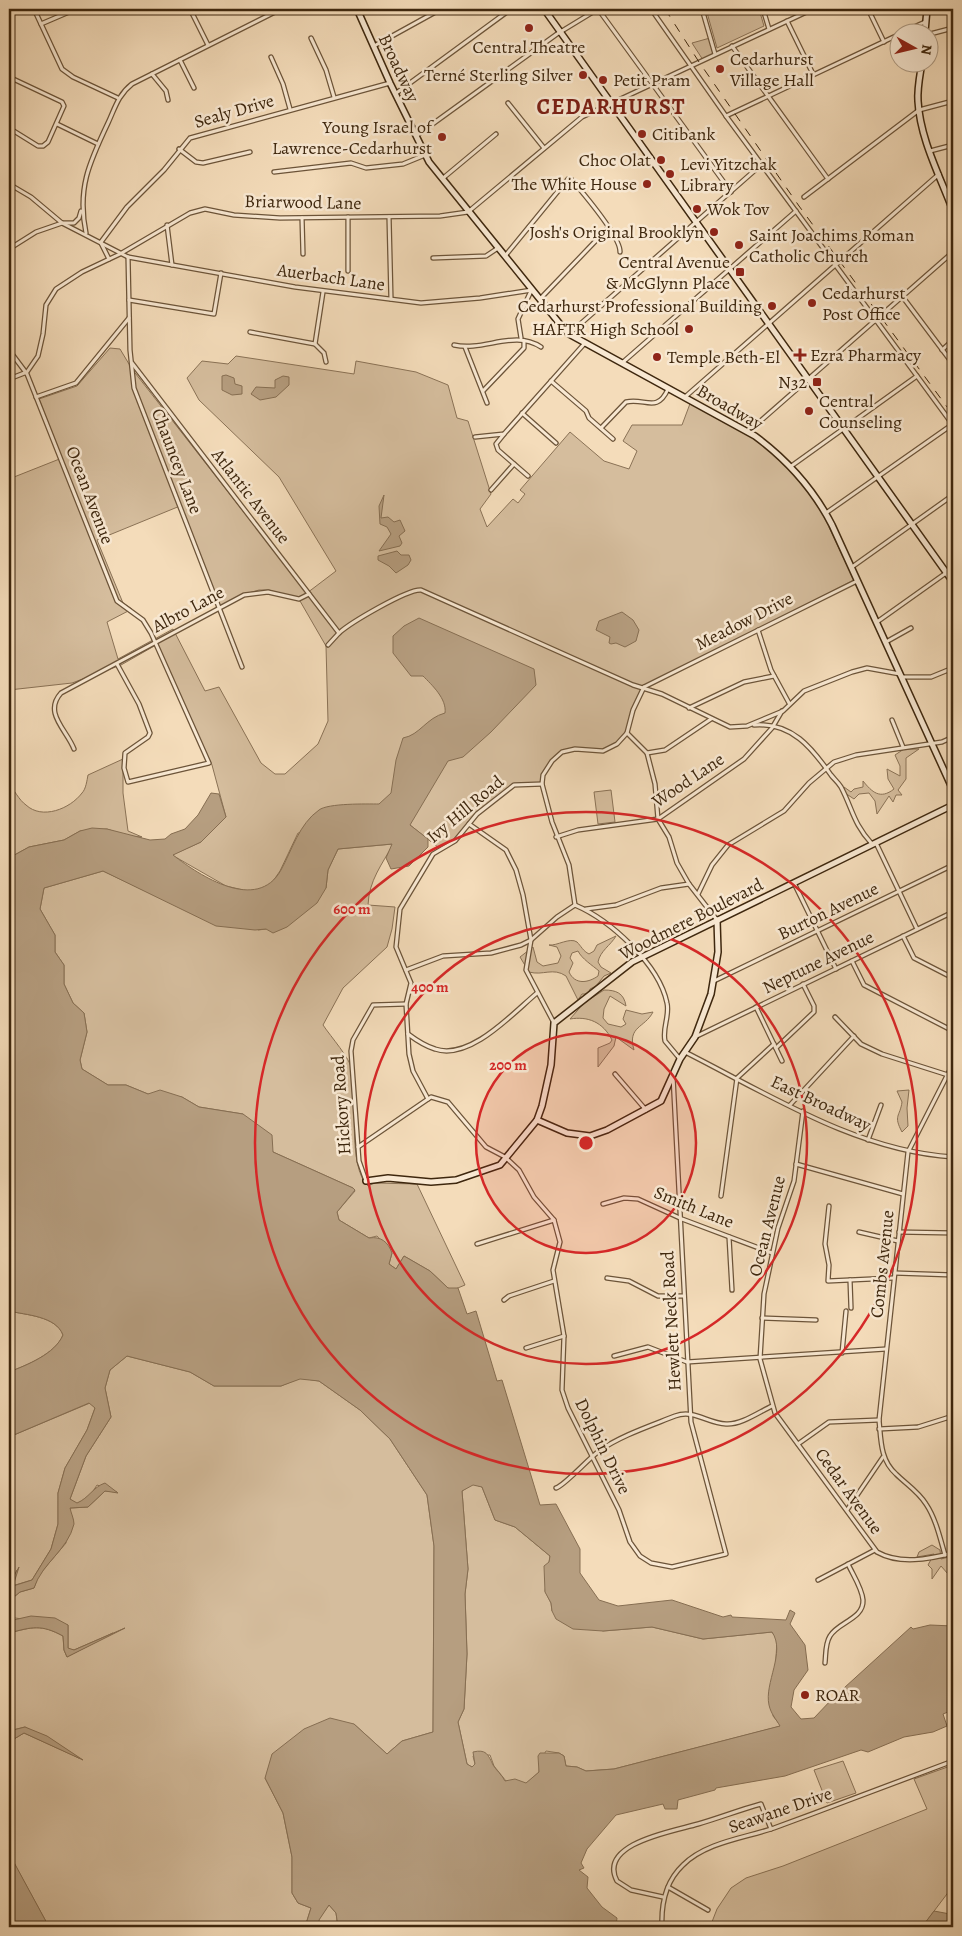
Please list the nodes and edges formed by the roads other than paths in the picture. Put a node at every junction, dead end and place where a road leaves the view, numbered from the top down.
1 (34, 9) edge
2 (76, 9) edge
3 (190, 9) edge
4 (281, 9) edge
5 (357, 9) edge
6 (441, 9) edge
7 (511, 9) edge
8 (544, 9) edge
9 (598, 9) edge
10 (651, 9) edge
11 (702, 9) edge
12 (763, 9) edge
13 (813, 9) edge
14 (868, 9) edge
15 (928, 9) edge
16 (787, 21) junction
17 (925, 22) edge
18 (41, 24) junction
19 (953, 28) edge
20 (769, 29) junction
21 (940, 31) edge
22 (561, 32) junction
23 (310, 38) dead end
24 (890, 39) edge
25 (884, 42) junction
26 (208, 46) junction
27 (374, 46) junction
28 (732, 46) junction
29 (715, 54) junction
30 (271, 57) dead end
31 (180, 60) junction
32 (691, 66) junction
33 (921, 72) edge
34 (152, 74) junction
35 (813, 75) junction
36 (9, 77) edge
37 (390, 83) junction
38 (653, 83) junction
39 (194, 88) dead end
40 (395, 94) junction
41 (767, 96) junction
42 (118, 98) junction
43 (334, 98) junction
44 (168, 100) dead end
45 (953, 101) edge
46 (508, 103) dead end
47 (611, 103) junction
48 (290, 109) junction
49 (919, 110) junction
50 (726, 116) junction
51 (57, 124) junction
52 (9, 128) edge
53 (496, 134) dead end
54 (416, 136) junction
55 (98, 144) junction
56 (953, 144) edge
57 (544, 148) junction
58 (179, 149) junction
59 (930, 151) junction
60 (250, 152) dead end
61 (425, 155) junction
62 (762, 164) junction
63 (274, 172) dead end
64 (939, 174) junction
65 (828, 179) junction
66 (442, 180) junction
67 (9, 184) edge
68 (953, 188) edge
69 (946, 191) junction
70 (731, 192) junction
71 (804, 197) dead end
72 (82, 211) junction
73 (796, 211) junction
74 (953, 211) edge
75 (468, 212) junction
76 (348, 217) junction
77 (388, 217) junction
78 (302, 218) junction
79 (696, 222) junction
80 (62, 223) junction
81 (167, 225) junction
82 (608, 228) junction
83 (86, 234) junction
84 (101, 242) junction
85 (498, 248) junction
86 (9, 249) edge
87 (620, 252) dead end
88 (953, 252) edge
89 (120, 254) junction
90 (303, 254) dead end
91 (128, 257) junction
92 (504, 257) junction
93 (433, 258) dead end
94 (109, 259) junction
95 (172, 265) junction
96 (835, 265) junction
97 (730, 269) junction
98 (348, 271) dead end
99 (221, 274) junction
100 (532, 290) junction
101 (323, 292) junction
102 (902, 296) junction
103 (391, 299) junction
104 (129, 300) junction
105 (540, 300) junction
106 (129, 318) junction
107 (875, 320) junction
108 (768, 323) junction
109 (250, 332) dead end
110 (569, 334) junction
111 (522, 340) junction
112 (953, 340) edge
113 (585, 343) junction
114 (315, 344) junction
115 (454, 345) dead end
116 (465, 347) junction
117 (541, 347) dead end
118 (9, 350) edge
119 (942, 350) junction
120 (131, 362) junction
121 (326, 362) dead end
122 (622, 363) junction
123 (953, 364) edge
124 (26, 372) junction
125 (917, 376) junction
126 (9, 379) edge
127 (808, 379) junction
128 (551, 381) junction
129 (669, 388) junction
130 (483, 391) junction
131 (36, 397) junction
132 (685, 397) junction
133 (487, 403) dead end
134 (522, 413) junction
135 (953, 424) edge
136 (601, 428) junction
137 (844, 429) junction
138 (748, 432) junction
139 (504, 434) junction
140 (475, 437) dead end
141 (613, 439) dead end
142 (556, 443) dead end
143 (514, 464) junction
144 (790, 468) junction
145 (528, 476) dead end
146 (878, 477) junction
147 (491, 490) dead end
148 (953, 495) edge
149 (826, 513) junction
150 (912, 525) junction
151 (851, 568) junction
152 (953, 568) edge
153 (946, 573) junction
154 (857, 580) junction
155 (953, 582) edge
156 (309, 594) junction
157 (220, 607) junction
158 (876, 622) junction
159 (911, 628) dead end
160 (758, 630) junction
161 (339, 633) junction
162 (886, 642) junction
163 (154, 643) junction
164 (328, 644) dead end
165 (117, 664) junction
166 (242, 667) dead end
167 (953, 668) edge
168 (774, 676) junction
169 (901, 676) junction
170 (644, 687) junction
171 (789, 703) junction
172 (689, 708) junction
173 (783, 711) junction
174 (711, 719) junction
175 (892, 720) dead end
176 (747, 726) junction
177 (773, 726) junction
178 (627, 733) junction
179 (953, 737) edge
180 (932, 744) junction
181 (904, 747) junction
182 (74, 749) dead end
183 (647, 753) junction
184 (827, 768) junction
185 (542, 784) junction
186 (953, 790) edge
187 (953, 806) edge
188 (658, 819) junction
189 (469, 824) junction
190 (556, 837) junction
191 (874, 844) junction
192 (953, 865) edge
193 (794, 883) junction
194 (689, 884) junction
195 (899, 891) junction
196 (698, 894) junction
197 (575, 905) junction
198 (586, 910) junction
199 (953, 912) edge
200 (717, 920) junction
201 (918, 929) junction
202 (818, 931) junction
203 (903, 936) junction
204 (531, 940) junction
205 (642, 957) junction
206 (852, 961) junction
207 (836, 969) junction
208 (406, 970) junction
209 (953, 978) edge
210 (714, 981) junction
211 (803, 984) junction
212 (537, 992) junction
213 (406, 1004) junction
214 (756, 1007) junction
215 (835, 1016) dead end
216 (554, 1023) junction
217 (953, 1031) edge
218 (408, 1034) junction
219 (854, 1036) junction
220 (695, 1037) junction
221 (774, 1046) junction
222 (684, 1052) junction
223 (680, 1059) junction
224 (782, 1061) dead end
225 (953, 1064) edge
226 (615, 1074) dead end
227 (673, 1075) junction
228 (948, 1075) junction
229 (737, 1078) junction
230 (428, 1099) junction
231 (790, 1105) junction
232 (881, 1105) dead end
233 (646, 1110) junction
234 (803, 1111) junction
235 (537, 1120) junction
236 (868, 1140) junction
237 (358, 1147) junction
238 (908, 1152) junction
239 (953, 1157) edge
240 (506, 1158) junction
241 (796, 1164) junction
242 (366, 1181) joint
243 (903, 1194) junction
244 (721, 1196) dead end
245 (603, 1204) dead end
246 (829, 1206) dead end
247 (680, 1218) junction
248 (554, 1220) junction
249 (859, 1232) dead end
250 (899, 1232) junction
251 (953, 1233) edge
252 (729, 1237) junction
253 (898, 1242) junction
254 (477, 1244) dead end
255 (772, 1253) junction
256 (953, 1262) edge
257 (895, 1273) junction
258 (953, 1275) edge
259 (607, 1278) dead end
260 (893, 1278) junction
261 (850, 1280) junction
262 (554, 1281) junction
263 (732, 1290) dead end
264 (684, 1296) junction
265 (953, 1297) edge
266 (504, 1300) dead end
267 (851, 1308) dead end
268 (846, 1311) dead end
269 (762, 1318) junction
270 (816, 1320) dead end
271 (953, 1331) edge
272 (564, 1336) junction
273 (526, 1348) dead end
274 (886, 1350) junction
275 (842, 1353) junction
276 (614, 1356) dead end
277 (760, 1359) junction
278 (688, 1362) junction
279 (772, 1406) junction
280 (690, 1413) junction
281 (953, 1416) edge
282 (879, 1420) junction
283 (879, 1429) junction
284 (798, 1444) junction
285 (592, 1456) junction
286 (883, 1457) junction
287 (556, 1488) dead end
288 (847, 1510) junction
289 (875, 1550) junction
290 (953, 1553) edge
291 (945, 1555) junction
292 (720, 1556) joint
293 (848, 1564) junction
294 (818, 1580) dead end
295 (825, 1663) dead end
296 (953, 1761) edge
297 (771, 1829) junction
298 (668, 1887) junction
299 (663, 1897) junction
300 (708, 1910) dead end
301 (662, 1927) edge

1 - 18 street
2 - 18 street
3 - 26 street
4 - 26 street
5 - 27 street, Broadway
6 - 27 street
7 - 40 street
8 - 22 street
9 - 22 street
9 - 38 street
10 - 32 street
11 - 29 street
12 - 20 street
13 - 16 street
14 - 25 street
15 - 17 street
16 - 20 street
16 - 35 street
18 - 42 street
19 - 21 street
20 - 28 street
22 - 47 street
22 - 54 street
23 - 43 street
24 - 25 street
25 - 35 street
26 - 31 street
27 - 37 street, Broadway
28 - 29 street
28 - 41 street
29 - 32 street
30 - 48 street
31 - 34 street
31 - 39 street
32 - 38 street
32 - 50 street
33 - 49 street
34 - 42 street
34 - 44 street
35 - 41 street
36 - 51 street
37 - 40 street, Broadway
37 - 43 street, Sealy Drive
38 - 47 street
38 - 70 street
40 - 54 street, Broadway
41 - 50 street
41 - 65 street
42 - 55 street
43 - 48 street, Sealy Drive
45 - 49 street
46 - 57 street
47 - 57 street
47 - 79 street
48 - 58 street, Sealy Drive
49 - 59 street
49 - 65 street
50 - 62 street
51 - 52 street
51 - 55 street
53 - 66 street
54 - 61 street, Broadway
55 - 72 street
56 - 59 street
57 - 75 street
58 - 60 street
58 - 84 street, Sealy Drive
59 - 64 street
61 - 63 street
61 - 66 street, Broadway
62 - 70 street
62 - 73 street
64 - 69 street
64 - 96 street
65 - 71 street
66 - 75 street, Broadway
67 - 80 street
68 - 69 street
69 - 74 street
70 - 79 street
72 - 80 street
72 - 83 street
73 - 96 street
73 - 97 street
75 - 77 street, Briarwood Lane
75 - 85 street, Broadway
76 - 77 street, Briarwood Lane
76 - 78 street, Briarwood Lane
76 - 98 street
77 - 103 street
78 - 81 street, Briarwood Lane
78 - 90 street
79 - 97 street
79 - 110 street
80 - 83 street
80 - 86 street
81 - 89 street, Briarwood Lane
81 - 95 street
82 - 87 street
82 - 92 street
82 - 105 street
83 - 84 street
84 - 89 street
84 - 94 street
85 - 92 street, Broadway
85 - 93 street
88 - 102 street
89 - 91 street
89 - 94 street, Briarwood Lane
91 - 95 street, Auerbach Lane
91 - 104 street, Chauncey Lane
92 - 100 street, Broadway
94 - 124 street, Briarwood Lane
95 - 99 street, Auerbach Lane
96 - 107 street
96 - 108 street
97 - 108 street
97 - 122 street
99 - 101 street, Auerbach Lane
99 - 104 street
100 - 103 street, Auerbach Lane
100 - 105 street, Broadway
100 - 111 street
101 - 103 street, Auerbach Lane
101 - 114 street
102 - 107 street
102 - 119 street
104 - 106 street, Chauncey Lane
105 - 110 street, Broadway
106 - 120 street, Chauncey Lane
106 - 131 street
107 - 125 street
107 - 127 street
108 - 127 street
108 - 132 street
109 - 114 street
110 - 113 street, Broadway
111 - 116 street
111 - 117 street
111 - 130 street
112 - 119 street
113 - 122 street, Broadway
113 - 128 street
114 - 121 street
115 - 116 street
116 - 130 street
118 - 124 street, Ocean Avenue
119 - 123 street
120 - 156 street, Atlantic Avenue
120 - 157 street, Chauncey Lane
122 - 129 street, Broadway
124 - 126 street
124 - 131 street, Ocean Avenue
125 - 135 street
125 - 137 street
127 - 137 street
127 - 138 street
128 - 134 street
128 - 136 street
129 - 132 street, Broadway
129 - 136 street
130 - 133 street
131 - 163 street, Ocean Avenue
132 - 138 street, Broadway
134 - 139 street
134 - 142 street
135 - 146 street
136 - 141 street
137 - 144 street
137 - 146 street
138 - 144 street, Broadway
139 - 140 street
139 - 143 street
143 - 145 street
143 - 147 street
144 - 149 street, Broadway
146 - 149 street
146 - 150 street
148 - 150 street
149 - 151 street, Broadway
150 - 151 street
150 - 153 street
151 - 154 street, Broadway
152 - 153 street
153 - 155 street
153 - 158 street
154 - 158 street, Broadway
154 - 160 street, Meadow Drive
156 - 157 street, Albro Lane
156 - 161 street, Atlantic Avenue
157 - 163 street, Albro Lane
157 - 166 street, Chauncey Lane
158 - 162 street, Broadway
159 - 162 street
160 - 168 street
160 - 170 street, Meadow Drive
161 - 164 street
161 - 170 street
162 - 169 street, Broadway
163 - 165 street, Albro Lane
163 - 165 street
165 - 182 street, Albro Lane
167 - 169 street, Wood Lane
168 - 171 street
168 - 172 street
169 - 171 street, Wood Lane
169 - 180 street, Broadway
170 - 172 street
170 - 178 street
171 - 173 street, Wood Lane
172 - 174 street
173 - 176 street
173 - 177 street, Wood Lane
174 - 176 street
174 - 183 street
175 - 181 street
176 - 177 street
177 - 184 street
177 - 188 street, Wood Lane
178 - 183 street
178 - 185 street
179 - 180 street
180 - 181 street
180 - 186 street, Broadway
181 - 184 street
183 - 188 street
184 - 191 street
184 - 196 street
185 - 189 street, Ivy Hill Road
185 - 190 street
187 - 191 street, Woodmere Boulevard
188 - 190 street, Wood Lane
188 - 194 street
189 - 204 street
189 - 208 street, Ivy Hill Road
190 - 197 street
191 - 193 street, Woodmere Boulevard
191 - 195 street
192 - 195 street, Burton Avenue
193 - 200 street, Woodmere Boulevard
193 - 202 street
194 - 196 street
194 - 198 street
195 - 201 street
195 - 202 street, Burton Avenue
196 - 200 street
197 - 198 street
197 - 204 street
198 - 205 street
199 - 201 street, Neptune Avenue
200 - 205 street, Woodmere Boulevard
200 - 210 street
201 - 203 street, Neptune Avenue
202 - 207 street
202 - 210 street, Burton Avenue
203 - 206 street, Neptune Avenue
203 - 209 street
204 - 208 street
204 - 212 street
205 - 216 street, Woodmere Boulevard
205 - 223 street
206 - 207 street, Neptune Avenue
206 - 217 street
207 - 211 street, Neptune Avenue
208 - 213 street, Ivy Hill Road
210 - 220 street
211 - 214 street, Neptune Avenue
211 - 221 street
212 - 216 street
212 - 218 street
213 - 218 street, Ivy Hill Road
213 - 237 street, Hickory Road
214 - 220 street, Neptune Avenue
214 - 221 street
215 - 219 street
216 - 235 street
218 - 230 street, Ivy Hill Road
219 - 228 street
219 - 231 street
220 - 222 street
221 - 224 street
221 - 229 street
222 - 223 street
222 - 229 street, East Broadway
223 - 227 street
225 - 228 street
226 - 233 street
227 - 233 street
227 - 247 street, Hewlett Neck Road
228 - 238 street
229 - 231 street, East Broadway
229 - 244 street
230 - 237 street
230 - 240 street
231 - 234 street, East Broadway
232 - 236 street
233 - 235 street
234 - 236 street, East Broadway
234 - 241 street, Ocean Avenue
235 - 240 street
236 - 238 street, East Broadway
237 - 242 street, Hickory Road
238 - 239 street, East Broadway
238 - 243 street, Combs Avenue
240 - 242 street
240 - 248 street, Dolphin Drive
241 - 243 street
241 - 255 street, Ocean Avenue
243 - 250 street, Combs Avenue
245 - 247 street, Smith Lane
246 - 261 street
247 - 252 street, Smith Lane
247 - 264 street, Hewlett Neck Road
248 - 254 street
248 - 262 street, Dolphin Drive
249 - 253 street
250 - 251 street
250 - 253 street, Combs Avenue
252 - 255 street, Smith Lane
252 - 263 street
253 - 257 street, Combs Avenue
255 - 269 street, Ocean Avenue
256 - 258 street
257 - 258 street
257 - 260 street, Combs Avenue
258 - 265 street
259 - 264 street
260 - 261 street
260 - 274 street, Combs Avenue
261 - 267 street
262 - 266 street
262 - 272 street, Dolphin Drive
264 - 278 street, Hewlett Neck Road
265 - 271 street
268 - 275 street
269 - 270 street
269 - 277 street, Ocean Avenue
272 - 273 street
272 - 285 street, Dolphin Drive
274 - 275 street
274 - 282 street, Combs Avenue
275 - 277 street
276 - 278 street
277 - 278 street
277 - 279 street, Ocean Avenue
278 - 280 street, Hewlett Neck Road
279 - 280 street
279 - 284 street, Cedar Avenue
280 - 285 street
280 - 292 street, Hewlett Neck Road
281 - 283 street
282 - 283 street, Combs Avenue
282 - 284 street
283 - 286 street, Combs Avenue
284 - 288 street, Cedar Avenue
285 - 287 street
285 - 292 street, Dolphin Drive
286 - 288 street
286 - 291 street
288 - 289 street, Cedar Avenue
289 - 291 street, Cedar Avenue
289 - 293 street
290 - 291 street, Cedar Avenue
293 - 294 street
293 - 295 street
296 - 297 street, Seawane Drive
297 - 298 street, Seawane Drive
297 - 299 street
298 - 299 street, Seawane Drive
298 - 300 street
299 - 301 street, Seawane Drive

